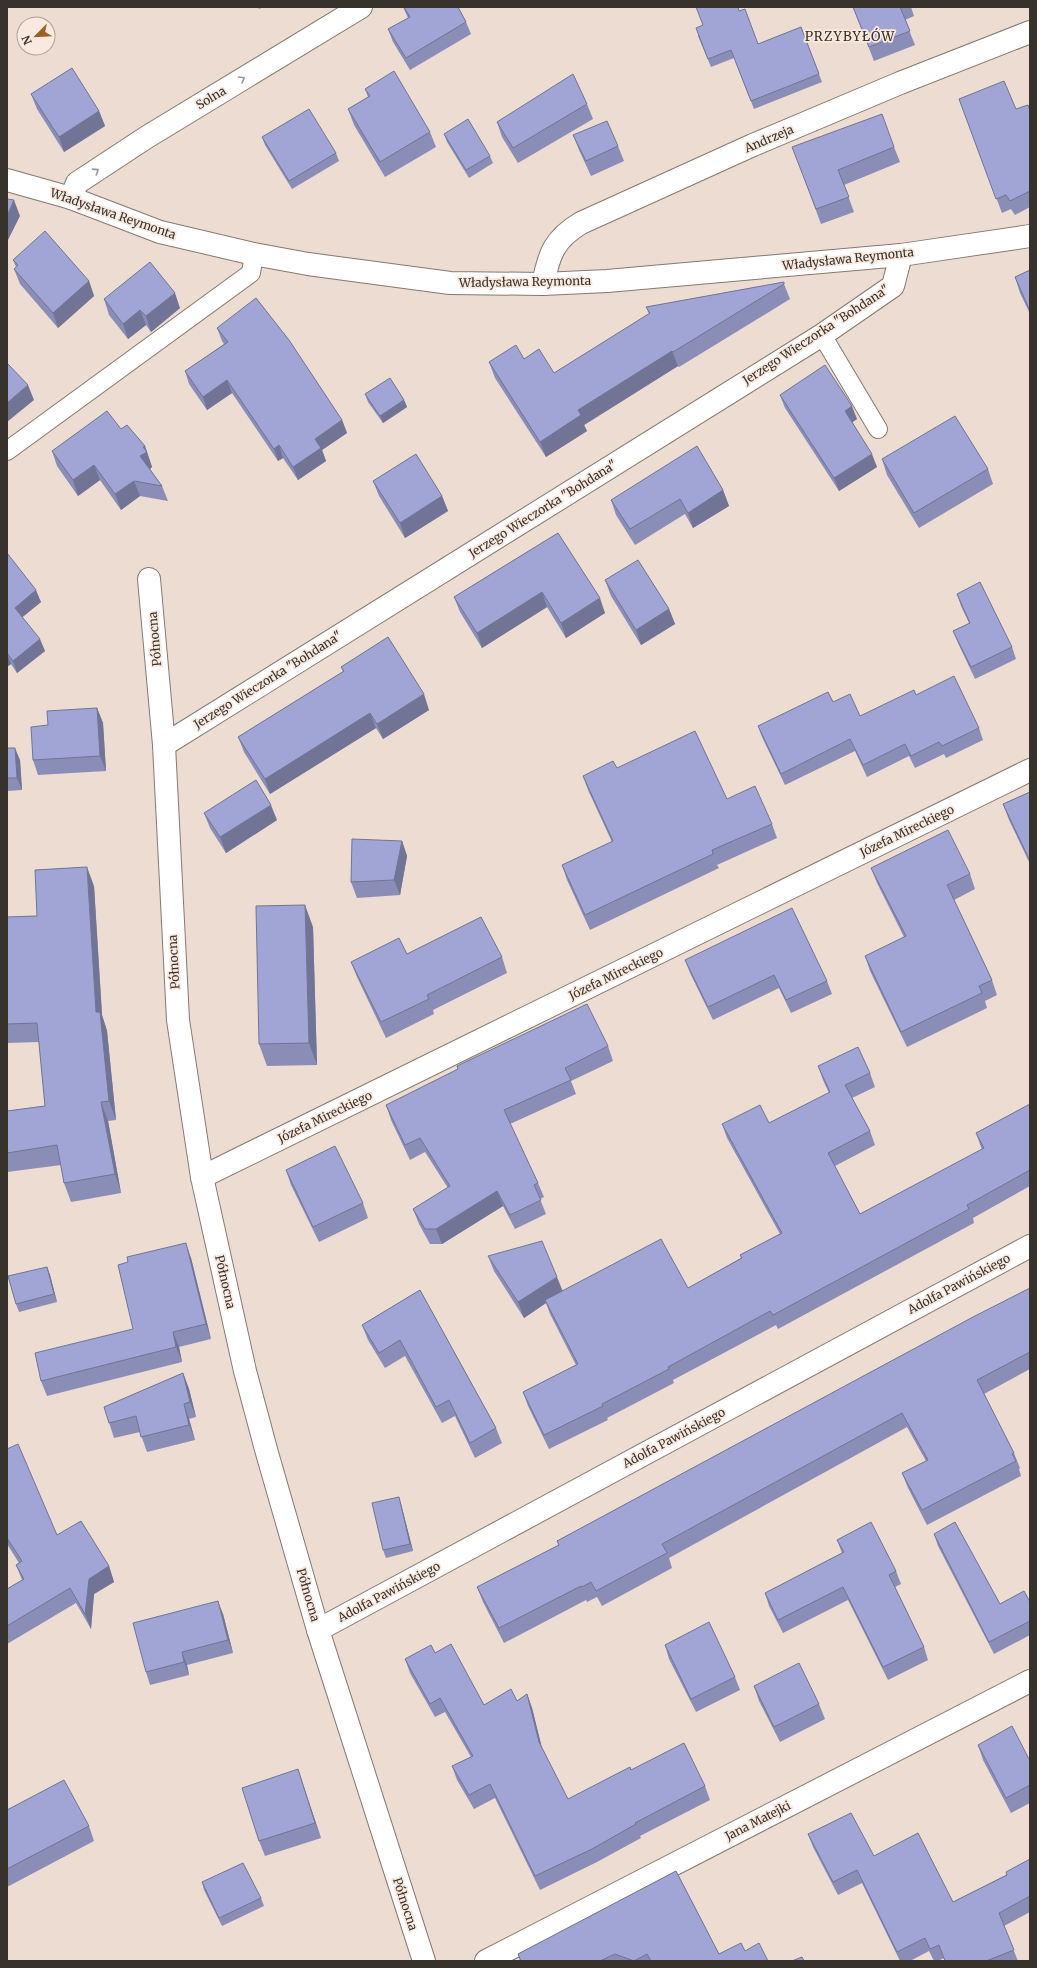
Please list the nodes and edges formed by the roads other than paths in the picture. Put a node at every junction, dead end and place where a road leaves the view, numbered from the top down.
1 (361, 7) edge
2 (1030, 32) edge
3 (7, 180) edge
4 (71, 198) junction
5 (1030, 236) edge
6 (254, 254) junction
7 (901, 255) junction
8 (543, 284) junction
9 (822, 335) junction
10 (878, 429) dead end
11 (7, 451) edge
12 (149, 579) dead end
13 (164, 745) junction
14 (1030, 770) edge
15 (202, 1177) junction
16 (1030, 1246) edge
17 (318, 1630) junction
18 (1030, 1681) edge
19 (424, 1961) edge
20 (486, 1961) edge

4 -> 1 street, Solna
2 - 8 street, Andrzeja
3 - 4 street, Władysława Reymonta
4 - 6 street, Władysława Reymonta
5 - 7 street, Władysława Reymonta
6 - 8 street, Władysława Reymonta
6 - 11 lane
7 - 8 street, Władysława Reymonta
7 - 9 street, Jerzego Wieczorka "Bohdana"
9 - 10 lane
9 - 13 street, Jerzego Wieczorka "Bohdana"
12 - 13 street, Północna
13 - 15 street, Północna
14 - 15 street, Józefa Mireckiego
15 - 17 street, Północna
16 - 17 street, Adolfa Pawińskiego
17 - 19 street, Północna
18 - 20 street, Jana Matejki

